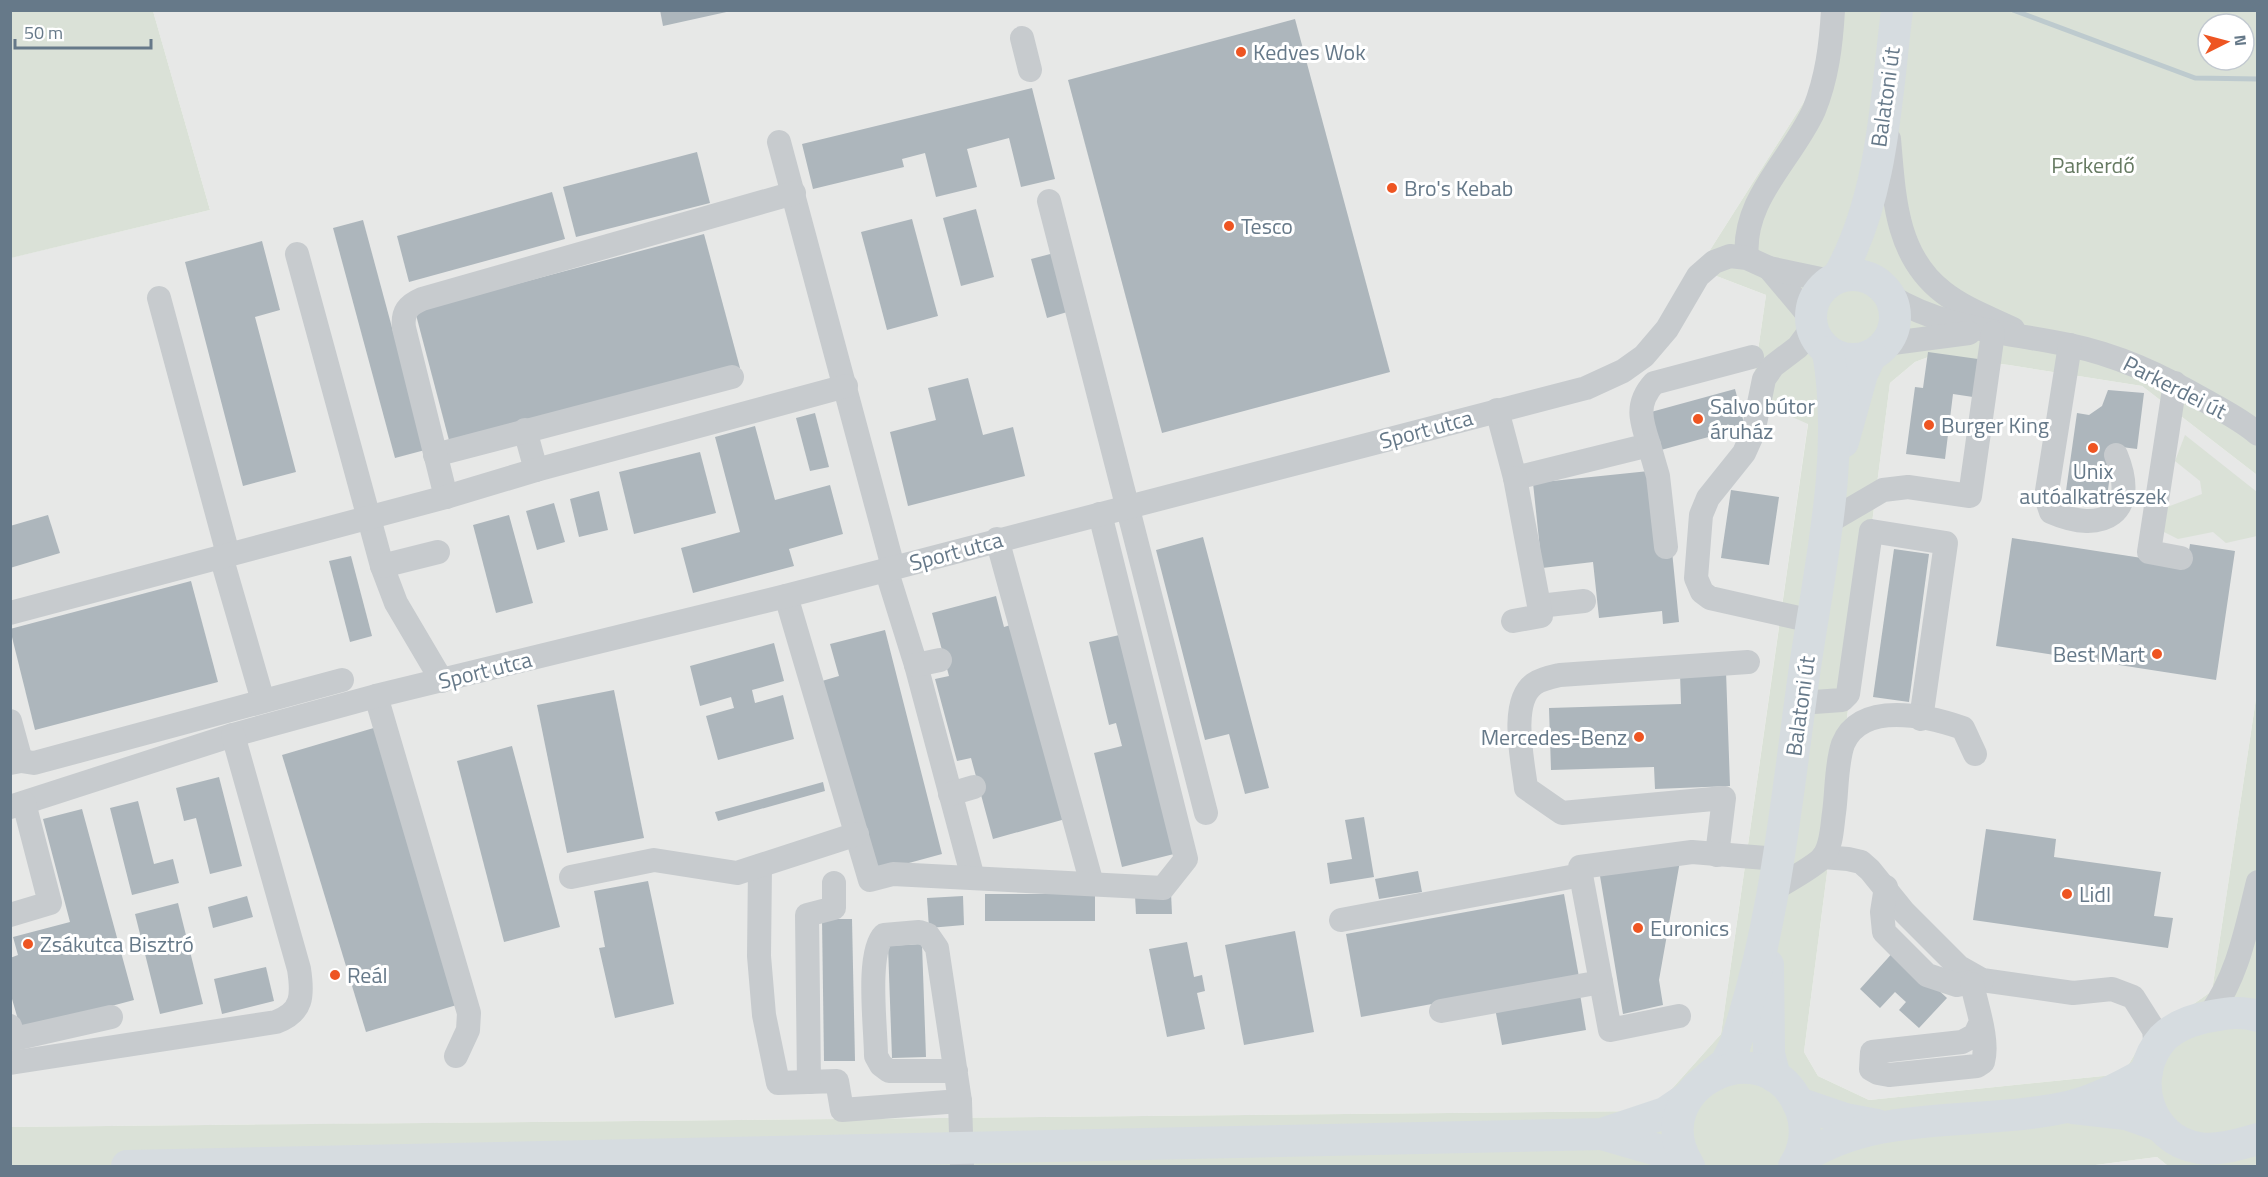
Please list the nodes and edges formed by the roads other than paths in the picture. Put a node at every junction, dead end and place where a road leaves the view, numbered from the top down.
1 (1833, 10) edge
2 (1897, 10) edge
3 (1022, 38) dead end
4 (1030, 70) dead end
5 (1885, 104) junction
6 (779, 142) dead end
7 (1873, 182) junction
8 (794, 193) junction
9 (1049, 201) dead end
10 (297, 254) dead end
11 (1747, 258) junction
12 (1769, 268) junction
13 (1834, 279) junction
14 (1886, 291) junction
15 (159, 298) dead end
16 (1817, 332) junction
17 (1988, 332) junction
18 (2031, 338) junction
19 (2070, 345) junction
20 (1878, 349) junction
21 (1752, 357) dead end
22 (732, 377) dead end
23 (2175, 383) junction
24 (846, 386) junction
25 (679, 392) junction
26 (1497, 410) junction
27 (690, 429) junction
28 (525, 430) junction
29 (2258, 434) edge
30 (1648, 445) junction
31 (435, 455) junction
32 (2116, 455) dead end
33 (536, 470) junction
34 (1515, 478) junction
35 (1831, 483) junction
36 (446, 497) junction
37 (1129, 506) junction
38 (1100, 514) junction
39 (368, 517) junction
40 (1826, 524) junction
41 (997, 539) junction
42 (1666, 547) dead end
43 (438, 552) dead end
44 (224, 555) junction
45 (2181, 558) dead end
46 (382, 566) junction
47 (890, 568) junction
48 (786, 596) junction
49 (1584, 601) dead end
50 (1539, 606) junction
51 (10, 613) edge
52 (1513, 621) dead end
53 (1812, 621) junction
54 (940, 660) dead end
55 (1748, 662) dead end
56 (916, 666) junction
57 (342, 680) dead end
58 (442, 681) junction
59 (376, 696) junction
60 (263, 701) junction
61 (1800, 703) junction
62 (1921, 719) junction
63 (10, 721) edge
64 (233, 735) junction
65 (1976, 754) dead end
66 (16, 762) edge
67 (974, 787) dead end
68 (950, 794) junction
69 (17, 805) edge
70 (1206, 813) dead end
71 (857, 834) junction
72 (1717, 855) junction
73 (1823, 857) junction
74 (1778, 859) junction
75 (760, 866) junction
76 (1581, 875) junction
77 (571, 877) dead end
78 (972, 878) junction
79 (834, 882) dead end
80 (2258, 882) edge
81 (1092, 884) junction
82 (1773, 890) junction
83 (12, 907) edge
84 (1341, 920) dead end
85 (1768, 928) junction
86 (1601, 982) junction
87 (1977, 982) junction
88 (1441, 1011) dead end
89 (1679, 1016) dead end
90 (2258, 1016) edge
91 (111, 1017) dead end
92 (2208, 1017) junction
93 (1980, 1024) dead end
94 (10, 1026) edge
95 (456, 1056) dead end
96 (2151, 1061) junction
97 (10, 1064) edge
98 (956, 1071) junction
99 (1710, 1076) junction
100 (1775, 1077) junction
101 (809, 1082) junction
102 (1687, 1098) junction
103 (960, 1101) junction
104 (1798, 1103) junction
105 (2069, 1107) junction
106 (1884, 1126) junction
107 (1602, 1134) junction
108 (2179, 1145) edge
109 (2239, 1150) edge
110 (899, 1158) edge
111 (962, 1158) edge
112 (1796, 1164) edge
113 (127, 1167) edge
114 (1688, 1167) edge

1 - 11 street
2 - 5 main road, Balatoni út
3 - 4 street
5 - 7 main road, Balatoni út
5 - 18 street
6 - 8 street
7 - 13 main road, Balatoni út
7 - 14 main road, Balatoni út
8 - 24 street
8 - 31 street
9 - 37 street
10 - 39 street
11 - 12 street, Sport utca
11 - 26 street, Sport utca
12 - 13 street
12 - 16 street
13 - 14 main road
13 - 16 main road, Balatoni út
14 - 17 street, Parkerdei út
14 - 20 main road, Balatoni út
15 - 44 street
16 - 20 main road
16 - 35 main road, Balatoni út
16 - 53 street
17 - 18 street, Parkerdei út
17 - 20 street, Parkerdei út
17 - 40 street
18 - 19 street, Parkerdei út
19 - 23 street, Parkerdei út
19 - 32 street
20 - 35 main road, Balatoni út
21 - 30 street
22 - 25 street
23 - 29 street, Parkerdei út
23 - 45 street
24 - 27 street
24 - 47 street
25 - 27 street
25 - 28 street
26 - 34 street
26 - 37 street, Sport utca
27 - 33 street
28 - 31 street
28 - 33 street
30 - 34 street
30 - 42 street
31 - 36 street
33 - 36 street
34 - 50 street
35 - 40 main road, Balatoni út
36 - 39 street
37 - 38 street, Sport utca
37 - 70 street
38 - 41 street, Sport utca
38 - 81 street
39 - 44 street
39 - 46 street
40 - 53 main road, Balatoni út
41 - 47 street, Sport utca
41 - 81 street
43 - 46 street
44 - 51 street
44 - 60 street
46 - 58 street
47 - 48 street, Sport utca
47 - 56 street
48 - 58 street, Sport utca
48 - 71 street
49 - 50 street
50 - 52 street
53 - 61 main road, Balatoni út
54 - 56 street
55 - 72 street
56 - 68 street
57 - 60 street
58 - 59 street, Sport utca
59 - 64 street, Sport utca
59 - 95 street
60 - 66 street
61 - 62 street
61 - 74 main road, Balatoni út
62 - 65 street
62 - 73 street
63 - 66 street
64 - 69 street, Sport utca
64 - 97 street
67 - 68 street
68 - 78 street
69 - 83 street
71 - 75 street
71 - 78 street
72 - 74 street
72 - 76 street
73 - 82 street
73 - 87 street
74 - 82 main road, Balatoni út
75 - 77 street
75 - 101 street
76 - 84 street
76 - 86 street
78 - 81 street
79 - 101 street
80 - 92 street
82 - 85 main road, Balatoni út
85 - 99 main road, Balatoni út
85 - 100 main road, Balatoni út
86 - 88 street
86 - 89 street
87 - 93 street
87 - 96 street
90 - 92 main road
91 - 94 street
92 - 96 main road
96 - 105 main road
96 - 108 main road
98 - 98 street
98 - 103 street
99 - 100 main road
99 - 102 main road, Balatoni út
100 - 104 main road
101 - 103 street
102 - 107 main road, Balatoni út
102 - 114 main road
103 - 111 street
104 - 106 main road
104 - 112 main road
105 - 106 main road
105 - 108 main road
106 - 112 main road
107 - 111 main road
107 - 114 main road
108 - 109 main road
110 - 111 main road
110 - 113 main road

